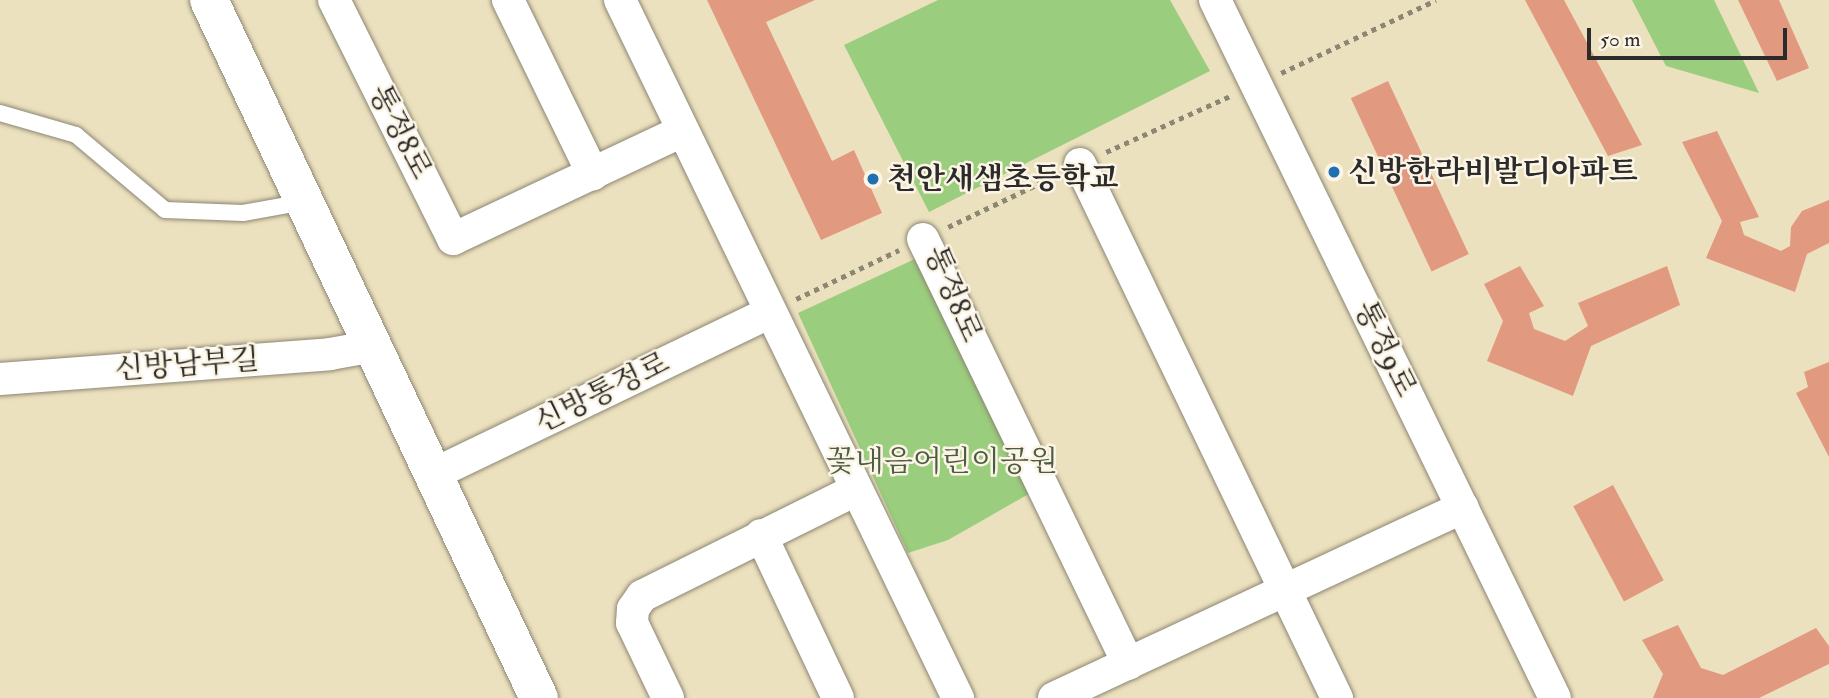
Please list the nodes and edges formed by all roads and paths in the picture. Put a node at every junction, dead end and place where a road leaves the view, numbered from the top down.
1 (209, 0) edge
2 (334, 0) edge
3 (508, 0) edge
4 (620, 0) edge
5 (1215, 0) edge
6 (0, 113) edge
7 (683, 131) junction
8 (1080, 164) joint
9 (593, 174) junction
10 (305, 202) junction
11 (923, 239) junction
12 (770, 312) junction
13 (374, 346) junction
14 (0, 379) edge
15 (434, 474) junction
16 (856, 490) junction
17 (1463, 507) junction
18 (761, 535) junction
19 (1286, 590) junction
20 (1128, 664) junction
21 (539, 698) edge
22 (668, 698) edge
23 (838, 698) edge
24 (958, 698) edge
25 (1054, 698) edge
26 (1337, 698) edge
27 (1555, 698) edge

1 - 10 street
2 - 9 street, 통정8로
3 - 9 street
4 - 7 street
5 - 17 street, 통정9로
6 - 10 lane
7 - 9 street, 통정8로
7 - 12 street
8 - 11 path, 통정8로
8 - 19 street
10 - 13 street
11 - 12 path
11 - 20 street, 통정8로
12 - 15 street, 신방통정로
12 - 16 street
13 - 14 street, 신방남부길
13 - 15 street
15 - 21 street
16 - 18 street
16 - 24 street
17 - 19 street
17 - 27 street, 통정9로
18 - 22 street
18 - 23 street
19 - 20 street
19 - 26 street
20 - 25 street

